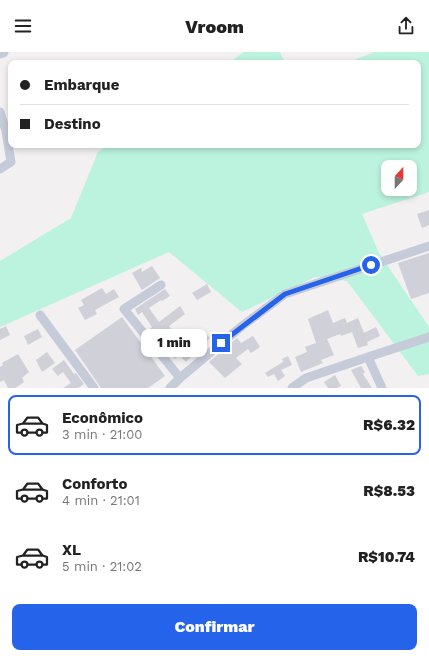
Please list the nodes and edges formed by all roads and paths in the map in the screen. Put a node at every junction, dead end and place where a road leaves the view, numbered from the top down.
1 (3, 52) edge
2 (0, 53) edge
3 (0, 112) edge
4 (8, 143) edge
5 (9, 148) edge
6 (0, 169) edge
7 (429, 246) edge
8 (161, 285) dead end
9 (40, 315) dead end
10 (429, 338) edge
11 (368, 357) junction
12 (180, 378) junction
13 (94, 388) edge
14 (170, 388) edge
15 (292, 388) edge
16 (382, 388) edge

1 - 2 street
3 - 4 street
5 - 6 street
7 - 12 street
8 - 12 street
9 - 13 street
10 - 11 street
11 - 15 street
11 - 16 street
12 - 14 street

